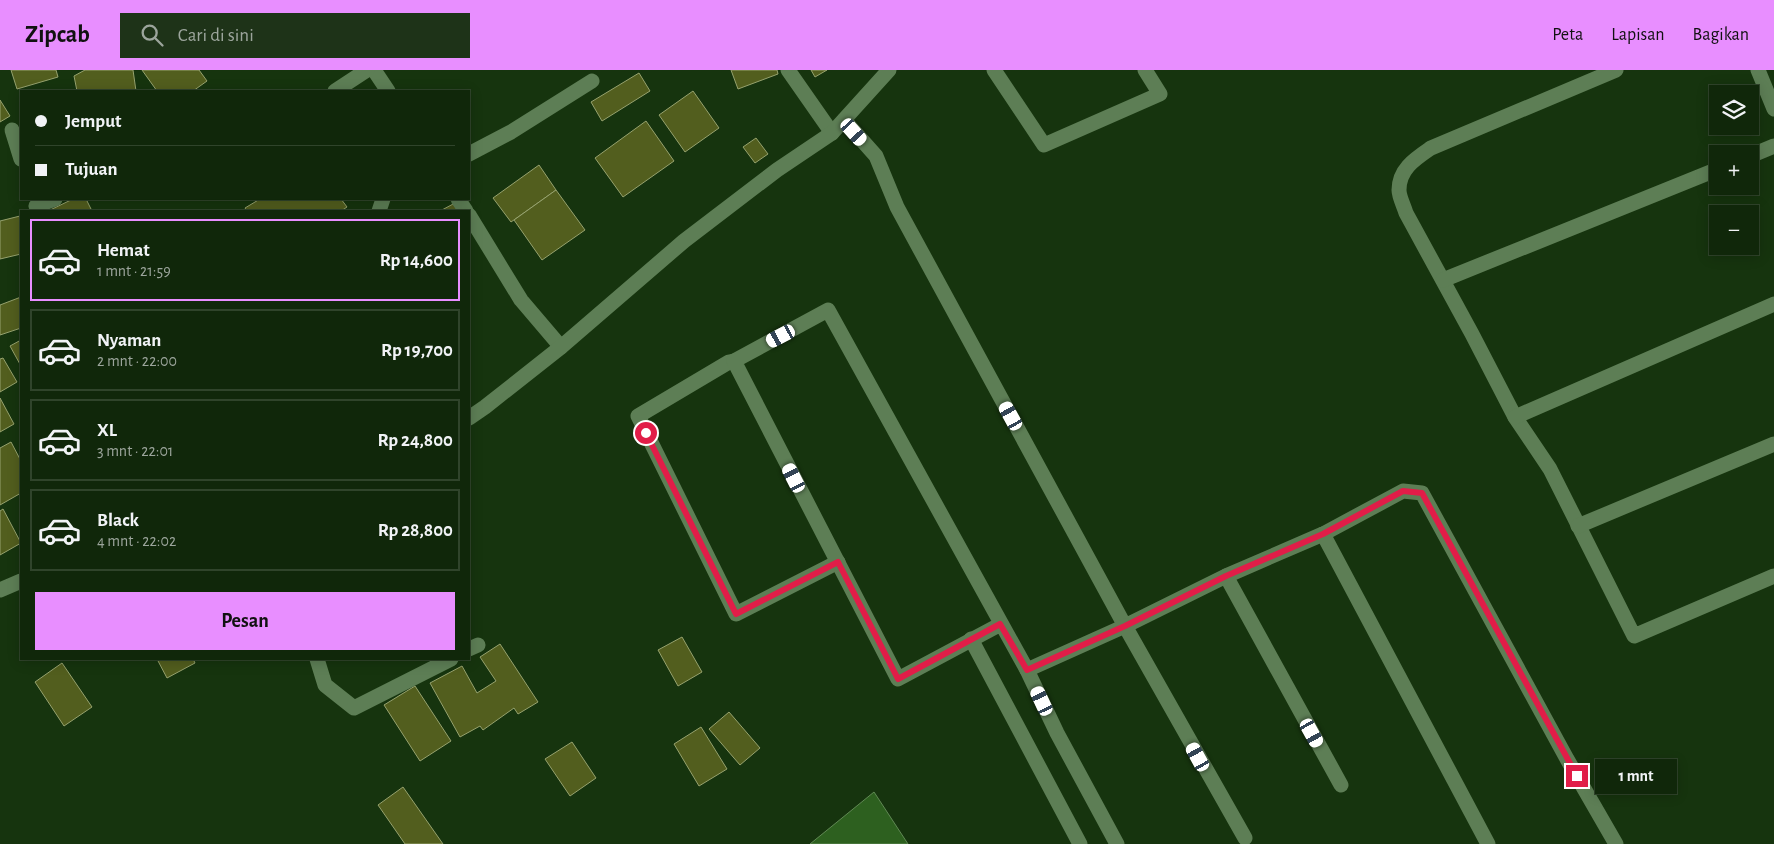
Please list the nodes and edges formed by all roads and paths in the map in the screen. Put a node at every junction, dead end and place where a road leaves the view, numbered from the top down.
1 (367, 70) edge
2 (374, 70) edge
3 (788, 70) edge
4 (888, 70) edge
5 (994, 70) edge
6 (1145, 70) edge
7 (1616, 70) edge
8 (1758, 70) edge
9 (592, 81) dead end
10 (337, 90) edge
11 (387, 90) edge
12 (1774, 109) edge
13 (844, 120) junction
14 (12, 130) dead end
15 (832, 133) junction
16 (1774, 146) edge
17 (1759, 152) edge
18 (470, 153) edge
19 (20, 156) edge
20 (1709, 173) edge
21 (52, 200) edge
22 (36, 205) edge
23 (470, 218) edge
24 (1443, 280) junction
25 (1774, 304) edge
26 (560, 347) junction
27 (734, 361) junction
28 (470, 417) edge
29 (1515, 417) junction
30 (1774, 444) edge
31 (1578, 526) junction
32 (1323, 534) junction
33 (838, 562) junction
34 (1226, 576) junction
35 (1774, 576) edge
36 (20, 581) edge
37 (0, 590) edge
38 (1000, 624) junction
39 (1125, 626) junction
40 (971, 639) junction
41 (317, 660) edge
42 (449, 660) edge
43 (1027, 670) junction
44 (1341, 785) dead end
45 (1244, 838) dead end
46 (1080, 844) edge
47 (1117, 844) edge
48 (1488, 844) edge
49 (1616, 844) edge

1 - 10 street
2 - 11 street
3 - 15 street
4 - 13 street
5 - 6 street
7 - 24 street
8 - 12 street
9 - 18 street
13 - 15 street
13 - 39 street
14 - 19 street
15 - 26 street
16 - 17 street
20 - 24 street
21 - 22 street
23 - 26 street
24 - 29 street
25 - 29 street
26 - 28 street
27 - 33 street
27 - 33 street
27 - 38 street
29 - 31 street
30 - 31 street
31 - 35 street
32 - 34 street
32 - 48 street
32 - 49 street
33 - 40 street
34 - 39 street
34 - 44 street
36 - 37 street
38 - 40 street
38 - 43 street
39 - 43 street
39 - 45 street
40 - 46 street
41 - 42 street
43 - 47 street

